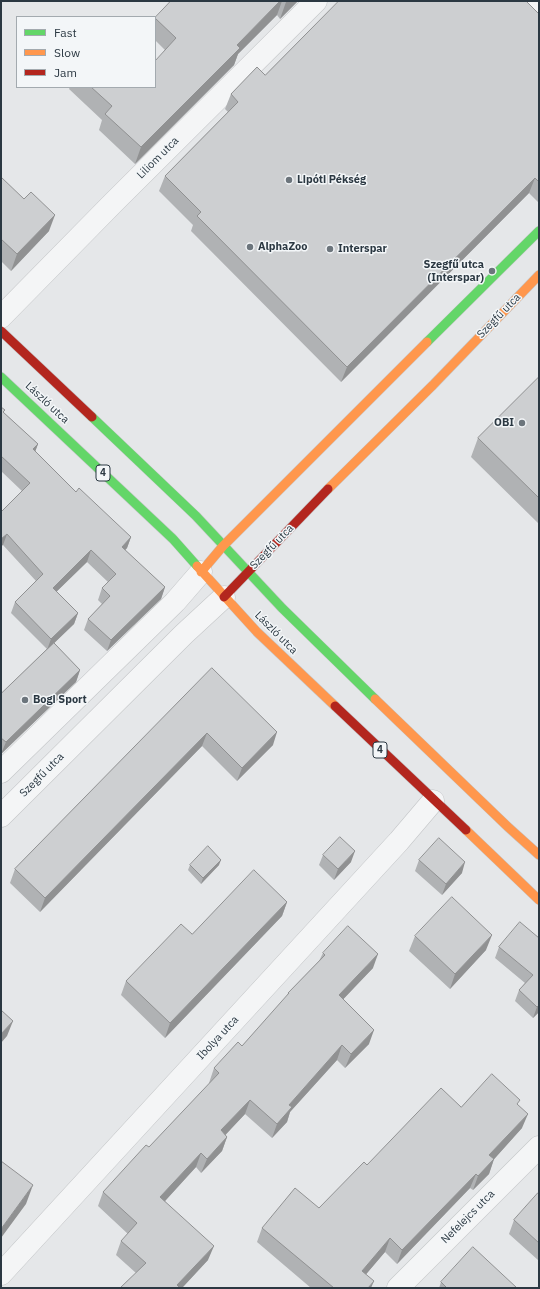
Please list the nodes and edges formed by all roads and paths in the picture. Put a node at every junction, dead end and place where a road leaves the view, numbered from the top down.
1 (316, 1) edge
2 (527, 1) edge
3 (539, 13) edge
4 (539, 231) edge
5 (539, 274) edge
6 (1, 317) edge
7 (1, 331) edge
8 (1, 377) edge
9 (223, 546) junction
10 (201, 572) junction
11 (247, 573) junction
12 (224, 597) junction
13 (1, 772) edge
14 (433, 801) junction
15 (1, 816) edge
16 (539, 855) edge
17 (539, 900) edge
18 (539, 1147) edge
19 (1, 1274) edge
20 (398, 1288) edge

1 - 6 street, Liliom utca
2 - 3 street
4 - 9 main road
5 - 11 main road, Szegfű utca
7 - 9 main road, László utca
8 - 10 main road, László utca / 4
9 - 10 main road
9 - 11 main road, László utca
10 - 12 main road, László utca / 4
10 - 13 street
11 - 12 main road, Szegfű utca
11 - 16 main road, László utca
12 - 14 main road, László utca / 4
12 - 15 street, Szegfű utca
14 - 17 main road, László utca / 4
14 - 19 street, Ibolya utca
18 - 20 street, Nefelejcs utca

